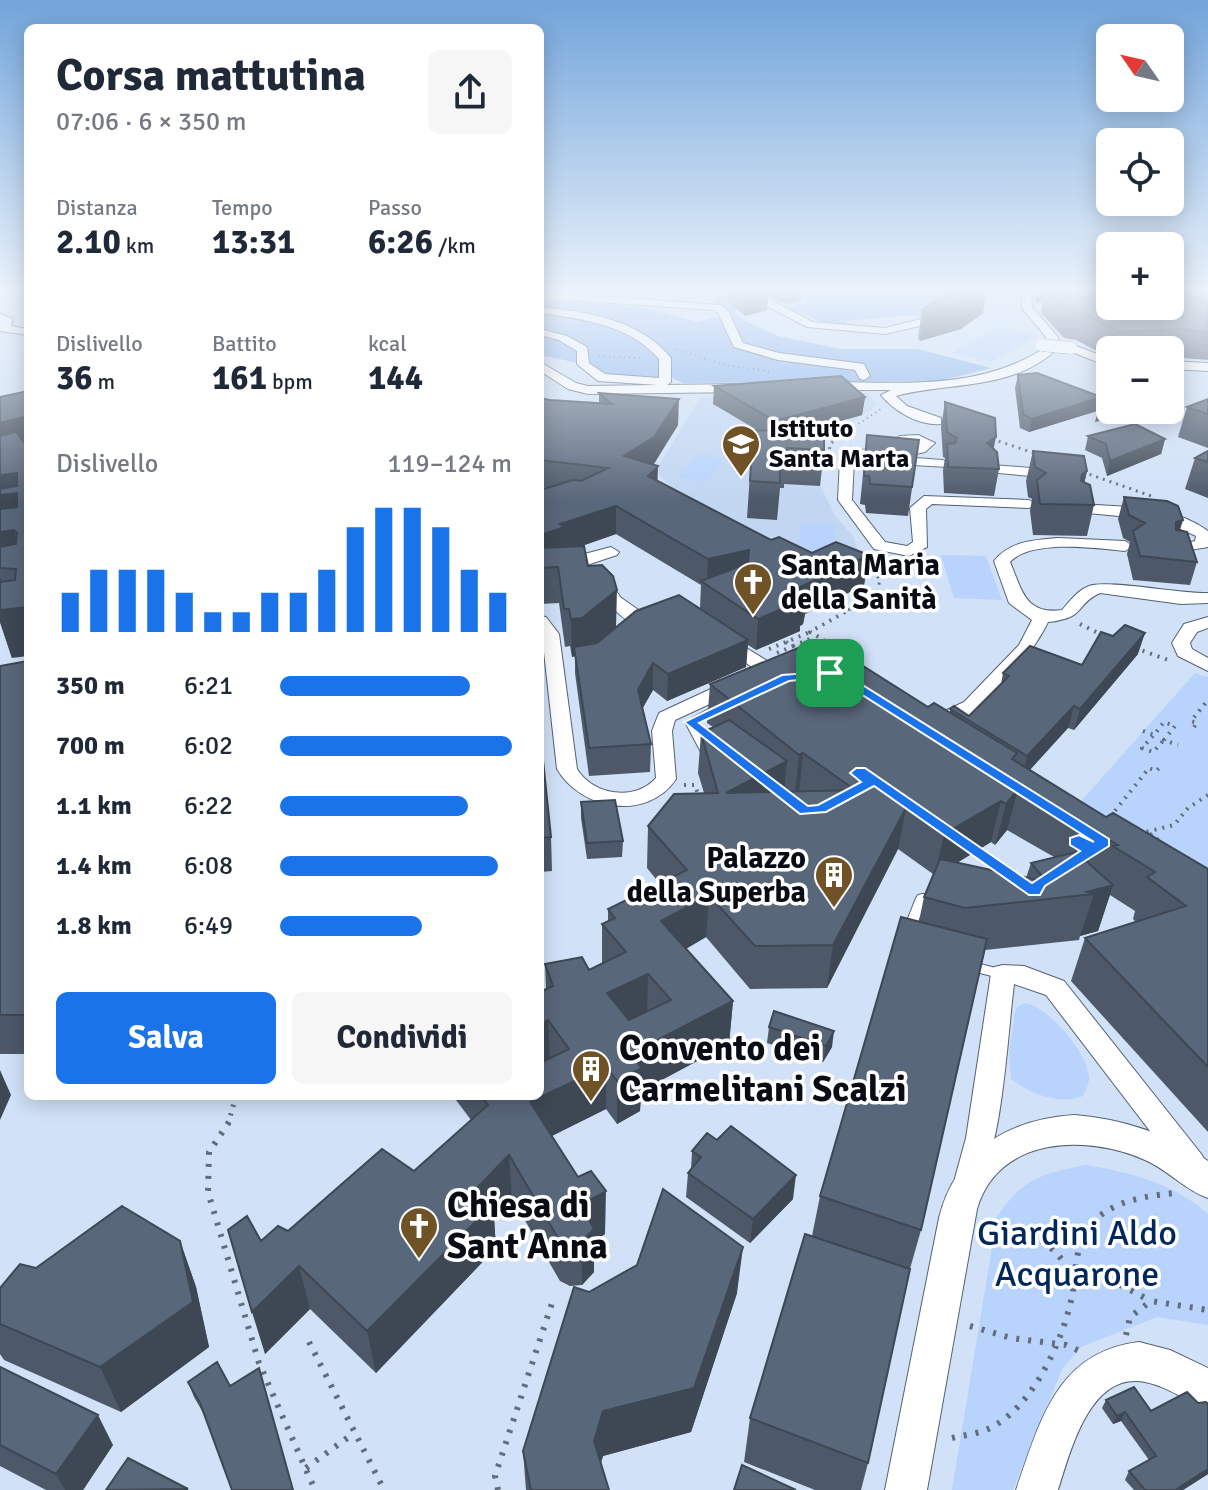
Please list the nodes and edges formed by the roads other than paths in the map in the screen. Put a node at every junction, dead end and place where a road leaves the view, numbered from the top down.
1 (584, 362) edge
2 (665, 362) edge
3 (824, 362) edge
4 (1019, 362) edge
5 (1033, 362) edge
6 (1184, 366) edge
7 (1208, 367) edge
8 (544, 368) edge
9 (1002, 374) junction
10 (864, 376) dead end
11 (959, 384) junction
12 (662, 386) junction
13 (811, 386) edge
14 (753, 388) edge
15 (870, 390) dead end
16 (637, 404) edge
17 (888, 406) junction
18 (936, 421) dead end
19 (900, 440) edge
20 (847, 458) junction
21 (943, 464) dead end
22 (992, 469) edge
23 (1031, 472) edge
24 (1029, 504) dead end
25 (1082, 509) edge
26 (1125, 546) dead end
27 (1178, 550) edge
28 (611, 552) dead end
29 (1208, 598) edge
30 (1042, 618) junction
31 (643, 622) edge
32 (1208, 622) edge
33 (544, 626) edge
34 (714, 633) edge
35 (1208, 665) edge
36 (726, 703) edge
37 (690, 722) junction
38 (713, 740) edge
39 (950, 746) edge
40 (712, 759) edge
41 (945, 900) edge
42 (903, 948) edge
43 (960, 963) edge
44 (1003, 974) junction
45 (1198, 1184) edge
46 (965, 1191) junction
47 (1208, 1390) edge
48 (906, 1490) edge
49 (1037, 1490) edge

1 - 12 street
2 - 12 street
3 - 10 street
4 - 9 street, bridge
5 - 9 street
6 - 7 street
8 - 12 street
9 - 11 street
11 - 13 street
11 - 17 street
12 - 14 street
12 - 16 street
15 - 17 street
17 - 18 street
19 - 20 street
20 - 21 street
20 - 24 street
22 - 23 street
25 - 27 street
26 - 30 street
28 - 31 street
29 - 30 street
30 - 39 street
32 - 35 street
33 - 34 street
36 - 37 lane
37 - 38 lane
37 - 40 lane
41 - 42 lane
43 - 44 lane
44 - 45 street
44 - 46 street
45 - 46 street
46 - 48 street
47 - 49 street

